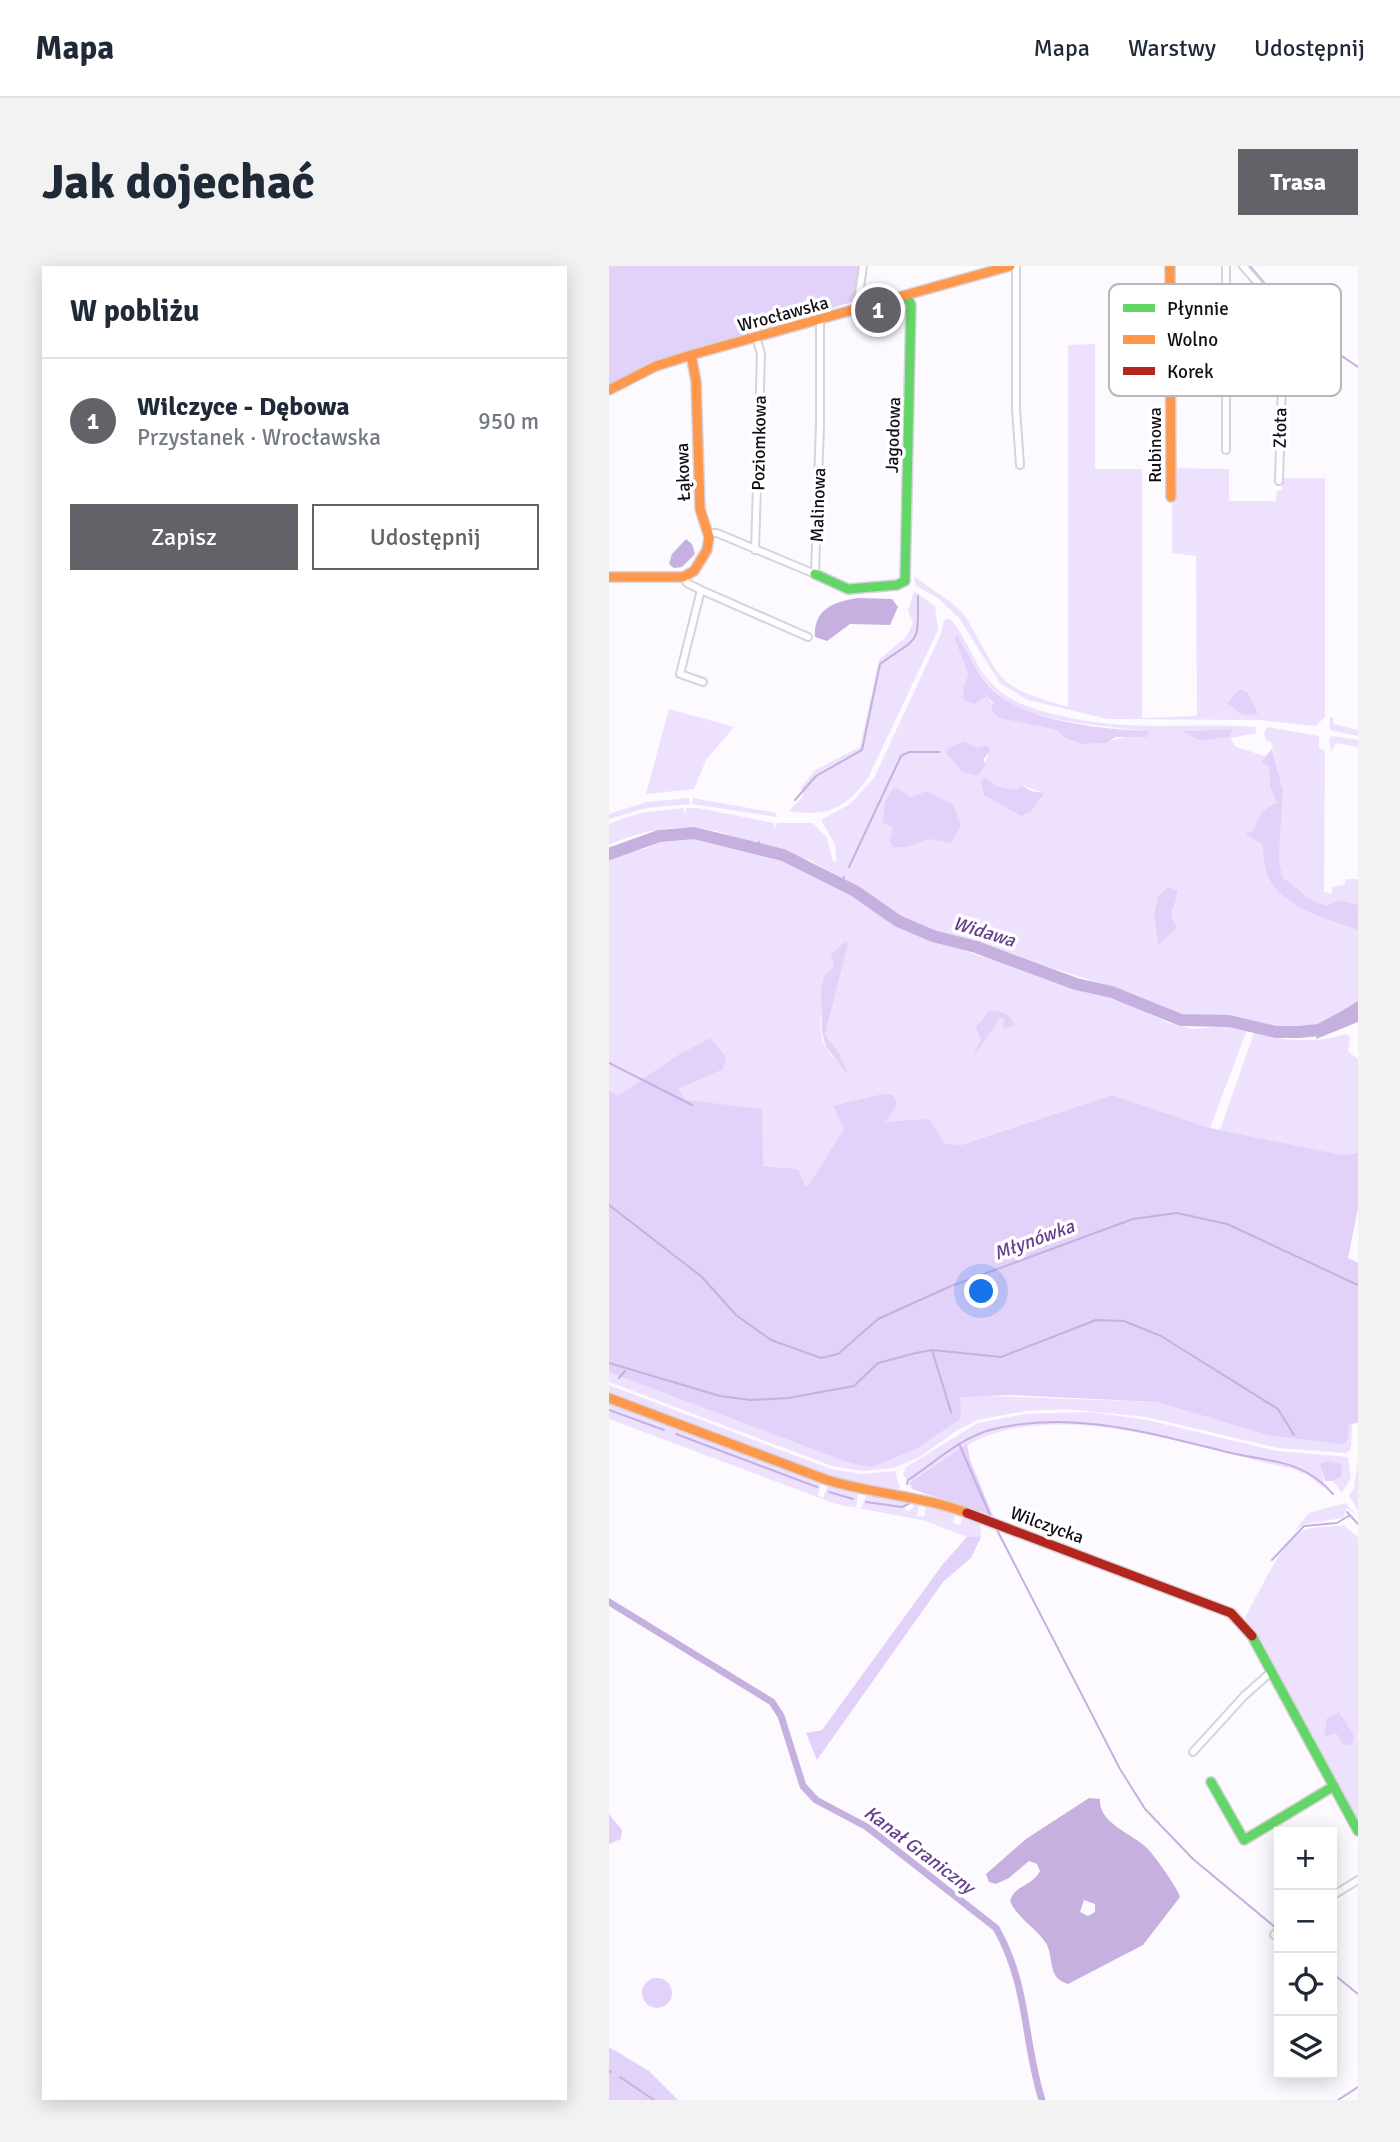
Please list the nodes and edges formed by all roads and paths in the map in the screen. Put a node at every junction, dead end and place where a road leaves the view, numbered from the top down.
1 (863, 266) edge
2 (1010, 266) edge
3 (1016, 266) edge
4 (1170, 266) edge
5 (1226, 266) edge
6 (1243, 266) edge
7 (1170, 284) edge
8 (1226, 284) edge
9 (1259, 284) edge
10 (907, 297) junction
11 (861, 309) junction
12 (820, 320) junction
13 (756, 337) junction
14 (691, 355) junction
15 (609, 390) edge
16 (1171, 396) edge
17 (1226, 396) edge
18 (1282, 396) edge
19 (1226, 450) dead end
20 (1020, 465) dead end
21 (1279, 481) dead end
22 (1171, 498) dead end
23 (708, 533) junction
24 (755, 550) junction
25 (815, 574) junction
26 (609, 577) edge
27 (683, 577) junction
28 (701, 590) junction
29 (809, 637) dead end
30 (703, 682) dead end
31 (609, 1398) edge
32 (1271, 1672) junction
33 (1193, 1752) dead end
34 (1211, 1783) dead end
35 (1334, 1786) junction
36 (1358, 1831) edge
37 (1358, 1880) edge
38 (1337, 1893) edge

1 - 11 street
2 - 10 street, Wrocławska
3 - 20 street
4 - 7 street, Rubinowa
5 - 8 street
6 - 9 street, Złota
10 - 11 street, Wrocławska
10 - 25 street, Jagodowa
11 - 12 street, Wrocławska
12 - 13 street, Wrocławska
12 - 25 street, Malinowa
13 - 14 street, Wrocławska
13 - 24 street, Poziomkowa
14 - 15 street, Wrocławska
14 - 23 street, Łąkowa
16 - 22 street, Rubinowa
17 - 19 street
18 - 21 street, Złota
23 - 24 street
23 - 27 street
24 - 25 street
26 - 27 street
27 - 28 street
28 - 29 street
28 - 30 street
31 - 32 street, Wilczycka
32 - 33 street
32 - 35 street, Wilczycka
34 - 35 street
35 - 36 street, Wilczycka
37 - 38 street

